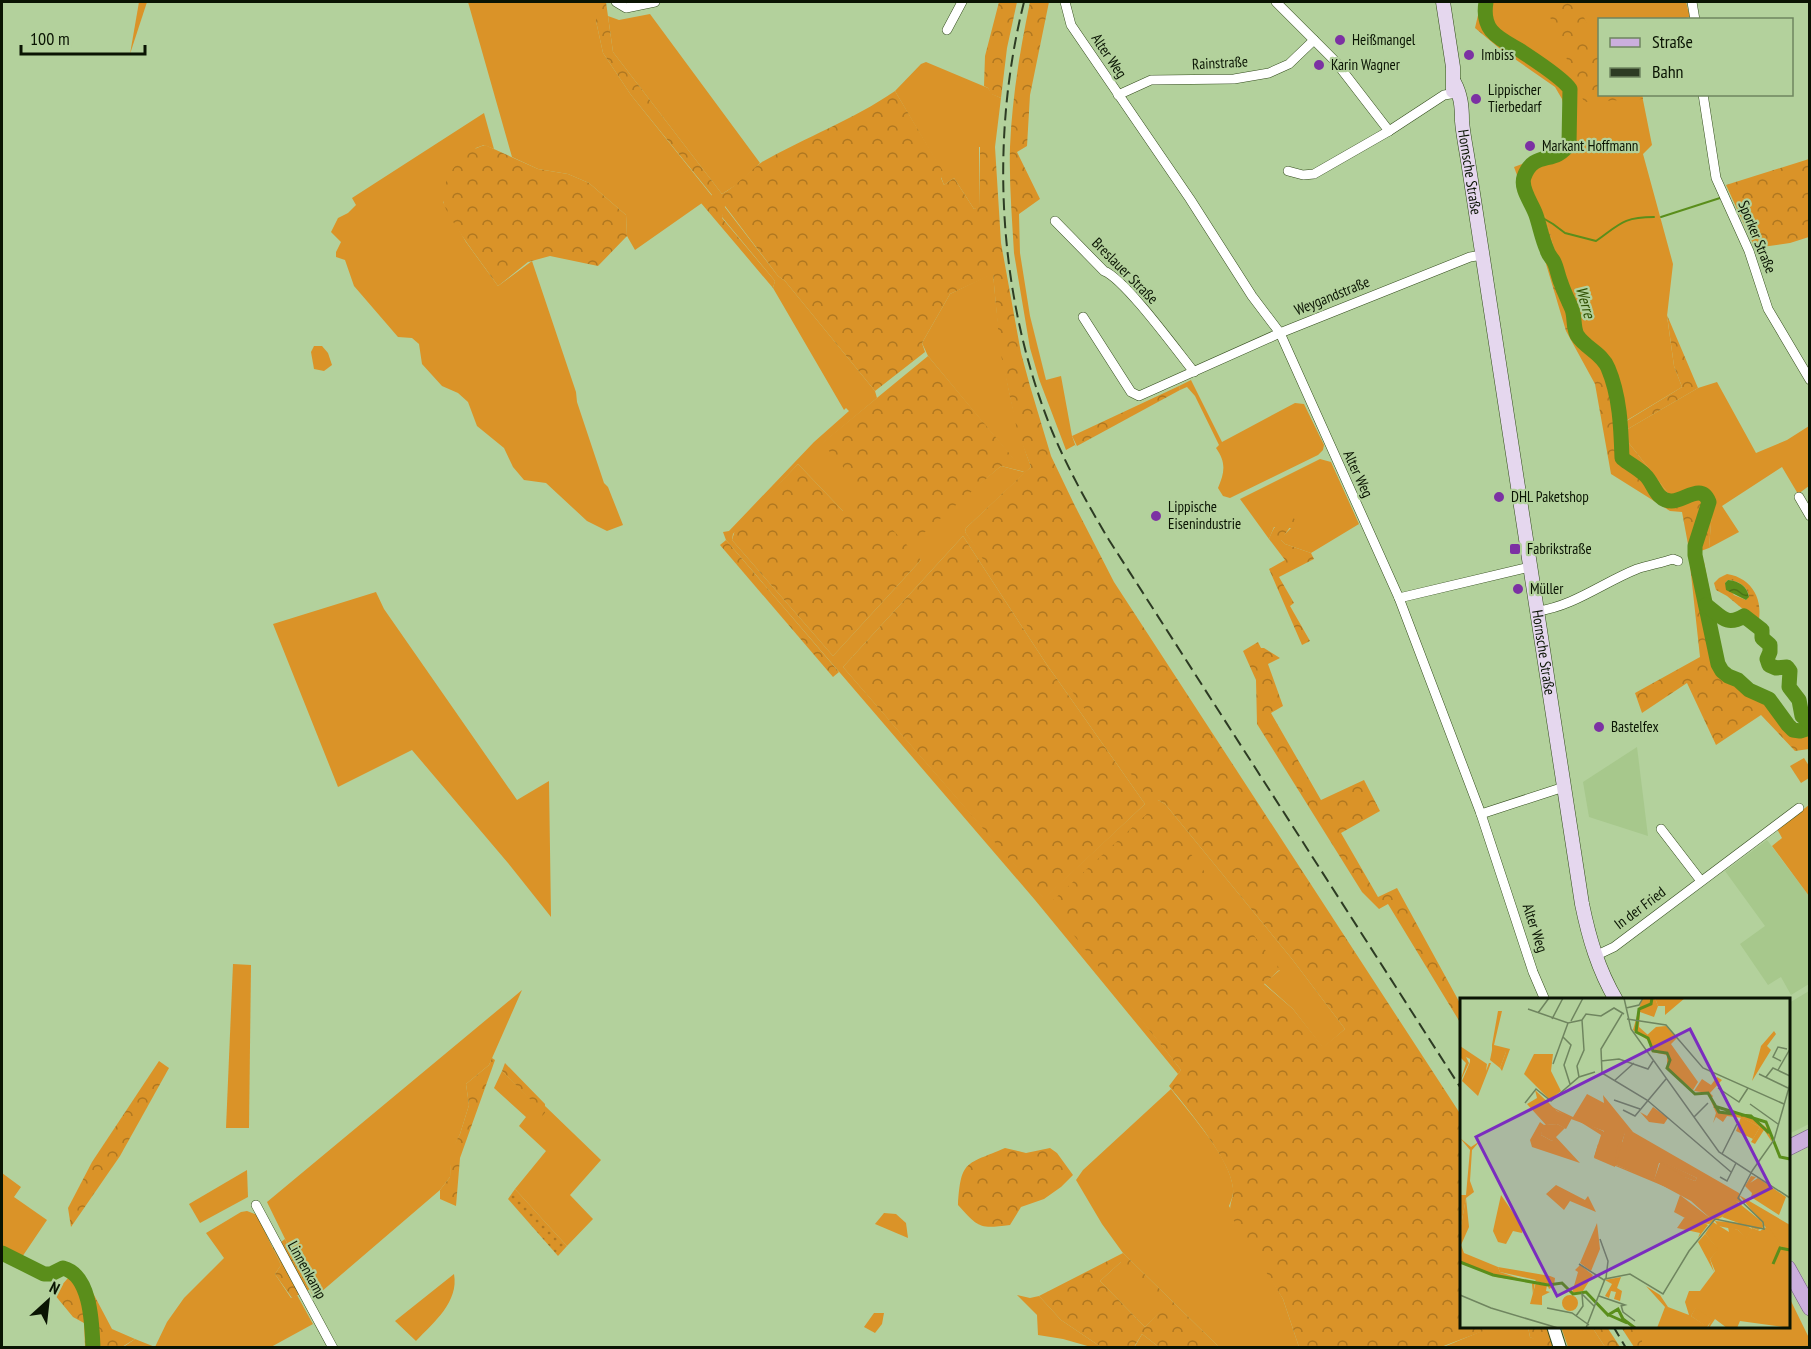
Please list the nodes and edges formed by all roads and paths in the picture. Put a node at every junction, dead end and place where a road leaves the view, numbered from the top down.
1 (616, 2) edge
2 (655, 2) edge
3 (962, 2) edge
4 (1065, 2) edge
5 (1276, 2) edge
6 (1443, 2) edge
7 (1692, 2) edge
8 (1695, 18) edge
9 (947, 30) dead end
10 (1314, 39) junction
11 (1456, 89) junction
12 (1118, 95) junction
13 (1703, 96) edge
14 (1389, 131) junction
15 (1288, 171) dead end
16 (1055, 221) dead end
17 (1483, 255) junction
18 (1083, 317) dead end
19 (1280, 333) junction
20 (1194, 372) junction
21 (1809, 380) edge
22 (1799, 498) dead end
23 (1809, 516) edge
24 (1678, 561) dead end
25 (1530, 567) junction
26 (1399, 598) junction
27 (1538, 611) junction
28 (1564, 788) junction
29 (1799, 808) dead end
30 (1481, 814) junction
31 (1661, 829) dead end
32 (1701, 881) junction
33 (1595, 956) junction
34 (1545, 998) edge
35 (1616, 998) edge
36 (1809, 1137) edge
37 (1790, 1147) edge
38 (256, 1205) dead end
39 (1790, 1272) edge
40 (1809, 1308) edge
41 (1555, 1328) edge
42 (333, 1347) edge
43 (1560, 1347) edge

1 - 2 street
3 - 9 street
4 - 12 street, Alter Weg
5 - 10 street
6 - 11 main road, Hornsche Straße
7 - 8 street
10 - 12 street, Rainstraße
10 - 14 street
11 - 14 street
11 - 17 main road, Hornsche Straße
12 - 19 street, Alter Weg
13 - 21 street, Sporker Straße
14 - 15 street
16 - 20 street, Breslauer Straße
17 - 19 street, Weygandstraße
17 - 25 main road, Hornsche Straße
18 - 20 street, Weygandstraße
19 - 20 street, Weygandstraße
19 - 26 street, Alter Weg
22 - 23 street
24 - 27 street
25 - 26 street
25 - 27 main road, Hornsche Straße
26 - 30 street, Alter Weg
27 - 28 main road, Hornsche Straße
28 - 30 street
28 - 33 main road, Hornsche Straße
29 - 32 street, In der Fried
30 - 34 street, Alter Weg
31 - 32 street
32 - 33 street, In der Fried
33 - 35 main road, Hornsche Straße
36 - 37 main road
38 - 42 street, Linnenkamp
39 - 40 main road
41 - 43 street

